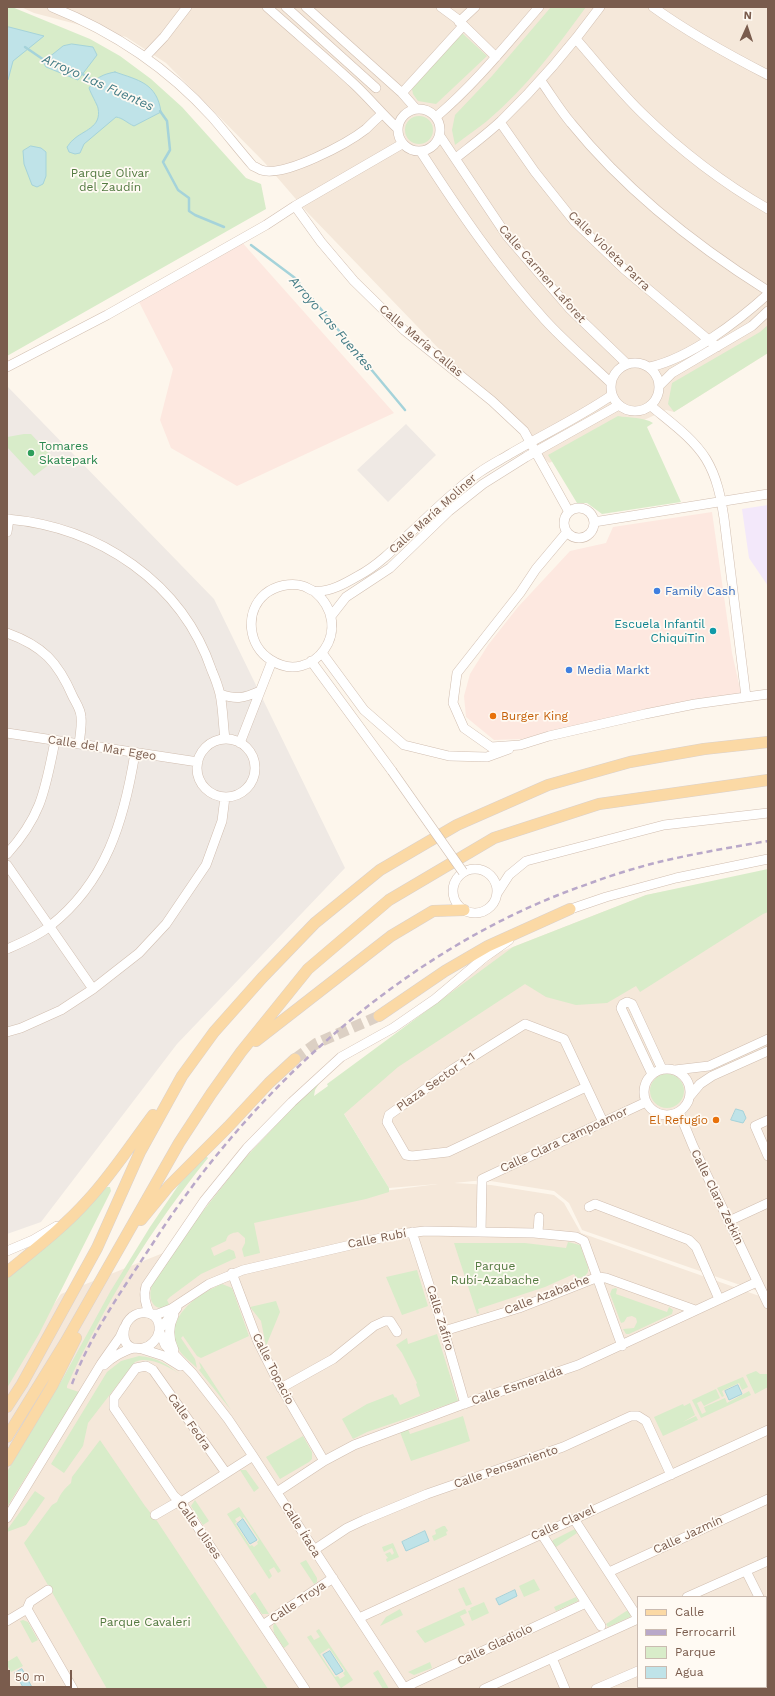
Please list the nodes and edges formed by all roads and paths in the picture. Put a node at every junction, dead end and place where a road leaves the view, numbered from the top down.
1 (52, 7) edge
2 (187, 7) edge
3 (267, 7) edge
4 (286, 7) edge
5 (306, 7) edge
6 (441, 7) edge
7 (474, 7) edge
8 (539, 7) edge
9 (600, 7) edge
10 (653, 7) edge
11 (461, 24) junction
12 (576, 39) junction
13 (145, 57) junction
14 (496, 57) junction
15 (768, 75) edge
16 (541, 81) junction
17 (376, 88) dead end
18 (402, 94) junction
19 (416, 109) junction
20 (382, 114) junction
21 (436, 117) junction
22 (500, 122) junction
23 (397, 128) junction
24 (440, 136) junction
25 (402, 144) junction
26 (420, 152) junction
27 (456, 158) junction
28 (295, 206) junction
29 (768, 209) edge
30 (768, 293) edge
31 (768, 310) edge
32 (708, 340) junction
33 (717, 347) junction
34 (627, 364) junction
35 (650, 367) junction
36 (7, 368) edge
37 (611, 383) junction
38 (660, 385) junction
39 (612, 395) junction
40 (619, 405) junction
41 (651, 406) junction
42 (531, 442) junction
43 (536, 452) junction
44 (768, 494) edge
45 (721, 502) junction
46 (569, 512) junction
47 (8, 519) edge
48 (594, 522) junction
49 (7, 532) edge
50 (567, 532) junction
51 (314, 591) junction
52 (332, 615) junction
53 (7, 633) edge
54 (322, 653) junction
55 (272, 661) junction
56 (311, 662) junction
57 (260, 691) junction
58 (220, 694) junction
59 (768, 694) edge
60 (746, 697) junction
61 (7, 733) edge
62 (225, 739) junction
63 (55, 741) junction
64 (768, 742) edge
65 (240, 743) junction
66 (79, 744) junction
67 (520, 745) junction
68 (135, 753) junction
69 (198, 762) junction
70 (768, 780) edge
71 (225, 797) junction
72 (768, 812) edge
73 (7, 854) edge
74 (768, 859) edge
75 (768, 863) edge
76 (7, 865) edge
77 (463, 872) junction
78 (686, 876) junction
79 (498, 892) junction
80 (570, 909) junction
81 (464, 910) junction
82 (49, 927) junction
83 (7, 949) edge
84 (93, 989) junction
85 (379, 1016) tunnel mouth
86 (7, 1032) edge
87 (768, 1039) edge
88 (768, 1051) edge
89 (241, 1052) junction
90 (295, 1059) tunnel mouth
91 (662, 1069) junction
92 (674, 1070) junction
93 (652, 1074) junction
94 (182, 1076) junction
95 (586, 1087) junction
96 (690, 1096) junction
97 (646, 1102) junction
98 (679, 1112) junction
99 (768, 1120) edge
100 (603, 1122) junction
101 (768, 1156) edge
102 (768, 1203) edge
103 (589, 1207) dead end
104 (72, 1217) junction
105 (539, 1217) dead end
106 (729, 1221) junction
107 (412, 1232) junction
108 (481, 1232) junction
109 (538, 1233) junction
110 (122, 1244) junction
111 (7, 1251) edge
112 (7, 1272) edge
113 (232, 1273) junction
114 (598, 1276) junction
115 (757, 1282) junction
116 (97, 1289) junction
117 (719, 1299) junction
118 (768, 1304) edge
119 (180, 1305) junction
120 (696, 1310) junction
121 (150, 1314) junction
122 (124, 1328) junction
123 (159, 1330) junction
124 (444, 1331) junction
125 (397, 1332) dead end
126 (622, 1346) junction
127 (138, 1348) junction
128 (179, 1358) junction
129 (153, 1370) joint
130 (96, 1373) junction
131 (193, 1374) junction
132 (281, 1388) junction
133 (465, 1404) junction
134 (7, 1407) edge
135 (768, 1430) edge
136 (7, 1437) edge
137 (253, 1456) junction
138 (324, 1460) junction
139 (7, 1462) edge
140 (226, 1473) junction
141 (671, 1475) junction
142 (277, 1492) junction
143 (768, 1499) edge
144 (182, 1502) junction
145 (155, 1515) dead end
146 (7, 1518) edge
147 (574, 1518) junction
148 (541, 1534) junction
149 (314, 1550) junction
150 (768, 1561) edge
151 (746, 1571) junction
152 (609, 1572) junction
153 (333, 1578) junction
154 (48, 1590) dead end
155 (689, 1596) edge
156 (758, 1596) edge
157 (586, 1603) junction
158 (26, 1610) junction
159 (637, 1616) edge
160 (359, 1618) junction
161 (637, 1618) edge
162 (7, 1621) edge
163 (263, 1625) junction
164 (601, 1626) dead end
165 (552, 1658) junction
166 (637, 1671) edge
167 (72, 1689) edge
168 (305, 1689) edge
169 (404, 1689) edge
170 (484, 1689) edge
171 (565, 1689) edge
172 (596, 1689) edge

1 - 13 street
2 - 13 street
3 - 20 street
4 - 17 street
5 - 18 street
6 - 11 street
7 - 11 street
8 - 14 street
9 - 12 street
10 - 15 street
11 - 14 street
11 - 18 street
12 - 16 street
12 - 29 street
13 - 20 street
14 - 21 street
16 - 22 street
16 - 30 street
18 - 19 street
19 - 21 street
19 - 23 street
20 - 23 street
21 - 24 street
22 - 27 street
22 - 32 street, Calle Violeta Parra
23 - 25 street
24 - 26 street
24 - 27 street, Calle Carmen Laforet
25 - 26 street
25 - 28 street
26 - 37 street
27 - 34 street, Calle Carmen Laforet
28 - 36 street
28 - 42 street, Calle María Callas
30 - 32 street
31 - 33 street
32 - 33 street, Calle Violeta Parra
32 - 35 street
33 - 38 street
34 - 35 street
34 - 37 street
35 - 38 street
37 - 39 street
38 - 41 street
39 - 40 street
39 - 42 street, Calle María Moliner
40 - 41 street
40 - 43 street, Calle María Moliner
41 - 45 street
42 - 43 street, Calle María Callas
42 - 51 street, Calle María Moliner
43 - 46 street, Calle María Callas
43 - 52 street, Calle María Moliner
44 - 45 street
45 - 48 street
45 - 60 street
46 - 48 street
46 - 50 street
47 - 49 street
47 - 58 street
48 - 50 street
50 - 67 street
51 - 52 street
51 - 55 street
52 - 54 street
53 - 66 street
54 - 56 street
54 - 67 street
55 - 56 street
55 - 57 street
56 - 77 street, bridge
57 - 58 street
57 - 65 street
58 - 62 street
59 - 60 street
60 - 67 street
61 - 63 street, Calle del Mar Egeo
62 - 65 street
62 - 69 street
63 - 66 street, Calle del Mar Egeo
63 - 73 street
64 - 94 main road
65 - 71 street
66 - 68 street, Calle del Mar Egeo
68 - 69 street, Calle del Mar Egeo
68 - 82 street
69 - 71 street
70 - 89 main road
71 - 84 street
72 - 79 street
74 - 78 street
75 - 78 street
76 - 82 street
77 - 79 street
77 - 81 street
78 - 80 street
79 - 81 street
80 - 85 main road
80 - 121 street
81 - 89 main road
82 - 83 street
82 - 84 street
84 - 86 street
87 - 92 street
88 - 96 street
89 - 110 main road
90 - 110 main road
91 - 92 street
91 - 93 street
91 - 93 street
92 - 96 street
93 - 97 street
94 - 104 main road
94 - 134 main road
95 - 95 street, Plaza Sector 1-1
95 - 100 street, Plaza Sector 1-1
96 - 98 street
97 - 98 street
97 - 100 street, Calle Clara Campoamor
98 - 106 street, Calle Clara Zetkin
99 - 101 street
100 - 108 street, Calle Clara Campoamor
102 - 106 street
103 - 117 street
104 - 111 street
104 - 112 main road
105 - 109 street
106 - 115 street, Calle Clara Zetkin
107 - 108 street, Calle Rubí
107 - 113 street, Calle Rubí
107 - 124 street, Calle Zafiro
108 - 109 street, Calle Rubí
109 - 114 street, Calle Rubí
110 - 116 main road
113 - 119 street, Calle Rubí
113 - 132 street, Calle Topacio
114 - 120 street, Calle Azabache
114 - 124 street, Calle Azabache
114 - 126 street
115 - 117 street, Calle Esmeralda
115 - 118 street, Calle Clara Zetkin
116 - 136 main road
116 - 139 main road
117 - 120 street, Calle Esmeralda
119 - 121 street, Calle Rubí
119 - 123 street, Calle Rubí
119 - 128 street
120 - 126 street, Calle Esmeralda
121 - 122 street
121 - 123 street
122 - 127 street
122 - 130 street
123 - 127 street
123 - 128 street, Calle Ítaca
124 - 133 street, Calle Zafiro
125 - 132 street
126 - 133 street, Calle Esmeralda
127 - 130 street
127 - 131 street, Calle Ítaca
128 - 131 street, Calle Ítaca
129 - 140 street, Calle Fedra
129 - 144 street, Calle Ulises
130 - 146 street
131 - 137 street, Calle Ítaca
132 - 138 street, Calle Topacio
133 - 138 street, Calle Esmeralda
135 - 141 street, Calle Clavel
137 - 140 street
137 - 142 street, Calle Ítaca
138 - 142 street, Calle Esmeralda
140 - 144 street
141 - 147 street, Calle Clavel
141 - 149 street, Calle Pensamiento
142 - 149 street, Calle Ítaca
143 - 152 street, Calle Jazmín
144 - 145 street
144 - 163 street, Calle Ulises
147 - 148 street, Calle Clavel
147 - 152 street
148 - 157 street
148 - 160 street, Calle Clavel
149 - 153 street, Calle Ítaca
150 - 151 street
151 - 155 street
151 - 156 street
152 - 159 street
153 - 160 street, Calle Ítaca
153 - 163 street, Calle Troya
154 - 158 street
157 - 164 street
157 - 169 street, Calle Gladiolo
158 - 162 street
158 - 167 street
160 - 169 street, Calle Ítaca
161 - 165 street
163 - 168 street, Calle Ulises
165 - 170 street
165 - 171 street
166 - 172 street

